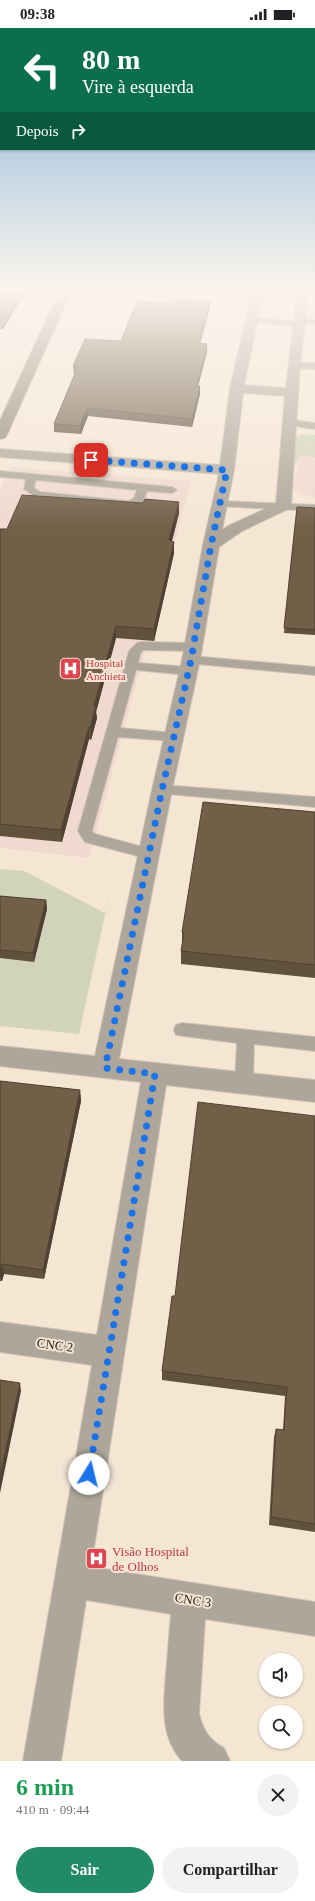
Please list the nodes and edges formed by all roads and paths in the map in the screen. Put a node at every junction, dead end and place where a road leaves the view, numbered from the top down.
1 (29, 371) edge
2 (241, 371) edge
3 (294, 371) edge
4 (237, 389) junction
5 (292, 392) junction
6 (289, 426) junction
7 (315, 426) edge
8 (315, 430) edge
9 (0, 435) edge
10 (0, 453) edge
11 (227, 470) junction
12 (0, 474) edge
13 (32, 477) junction
14 (143, 487) junction
15 (172, 490) dead end
16 (220, 504) junction
17 (283, 506) junction
18 (315, 508) edge
19 (211, 545) junction
20 (191, 660) junction
21 (131, 666) junction
22 (315, 671) edge
23 (112, 732) junction
24 (174, 736) junction
25 (162, 790) junction
26 (315, 802) edge
27 (149, 854) junction
28 (182, 1030) dead end
29 (246, 1036) junction
30 (315, 1044) edge
31 (0, 1056) edge
32 (105, 1068) junction
33 (155, 1074) junction
34 (244, 1083) junction
35 (315, 1091) edge
36 (0, 1337) edge
37 (109, 1352) junction
38 (72, 1581) junction
39 (189, 1599) junction
40 (315, 1619) edge
41 (42, 1761) edge
42 (211, 1761) edge

1 - 9 street
2 - 4 street
3 - 5 street
4 - 5 street
4 - 11 street
5 - 6 street
6 - 7 lane
6 - 8 lane
6 - 17 street
10 - 11 street
11 - 16 street
12 - 13 lane
13 - 14 lane
13 - 14 lane
14 - 15 lane
16 - 17 lane
16 - 19 street
17 - 18 lane
17 - 19 street
19 - 20 street
20 - 21 lane
20 - 21 lane
20 - 22 lane
20 - 24 street
21 - 23 lane
23 - 24 lane
23 - 27 lane
24 - 25 street
25 - 26 lane
25 - 27 street
27 - 32 street
28 - 29 lane
29 - 30 lane
29 - 34 lane
31 - 32 street
32 - 33 street
33 - 34 street
33 - 37 street
34 - 35 street
36 - 37 street, CNC 2
37 - 38 street
38 - 39 street, CNC 3
38 - 41 street
39 - 40 street, CNC 3
39 - 42 street

